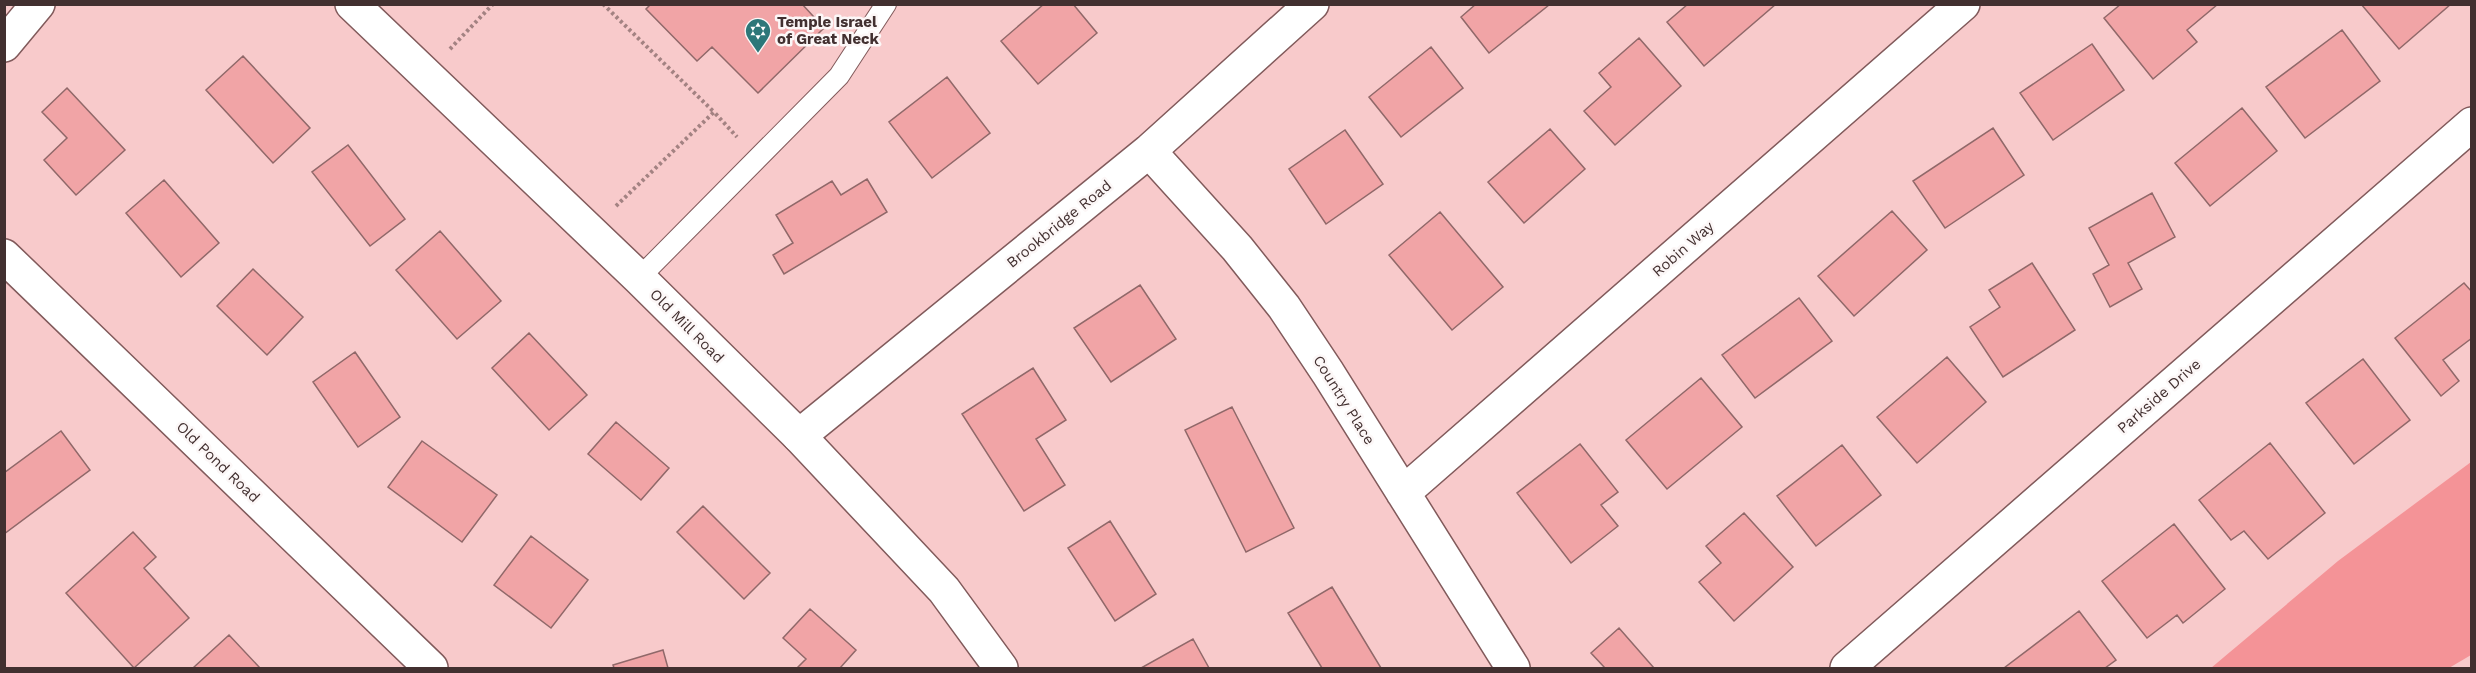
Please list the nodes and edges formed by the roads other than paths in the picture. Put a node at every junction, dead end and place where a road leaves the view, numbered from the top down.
1 (38, 4) edge
2 (352, 4) edge
3 (886, 4) edge
4 (1312, 4) edge
5 (1963, 4) edge
6 (4, 45) edge
7 (2472, 124) edge
8 (1149, 152) junction
9 (4, 256) edge
10 (639, 278) junction
11 (799, 436) junction
12 (1403, 493) junction
13 (431, 669) edge
14 (1001, 669) edge
15 (1513, 669) edge
16 (1847, 669) edge

1 - 6 street
2 - 10 street, Old Mill Road
3 - 10 lane
4 - 8 street, Brookbridge Road
5 - 12 street, Robin Way
7 - 16 street, Parkside Drive
8 - 11 street, Brookbridge Road
8 - 12 street, Country Place
9 - 13 street, Old Pond Road
10 - 11 street, Old Mill Road
11 - 14 street, Old Mill Road
12 - 15 street, Country Place

